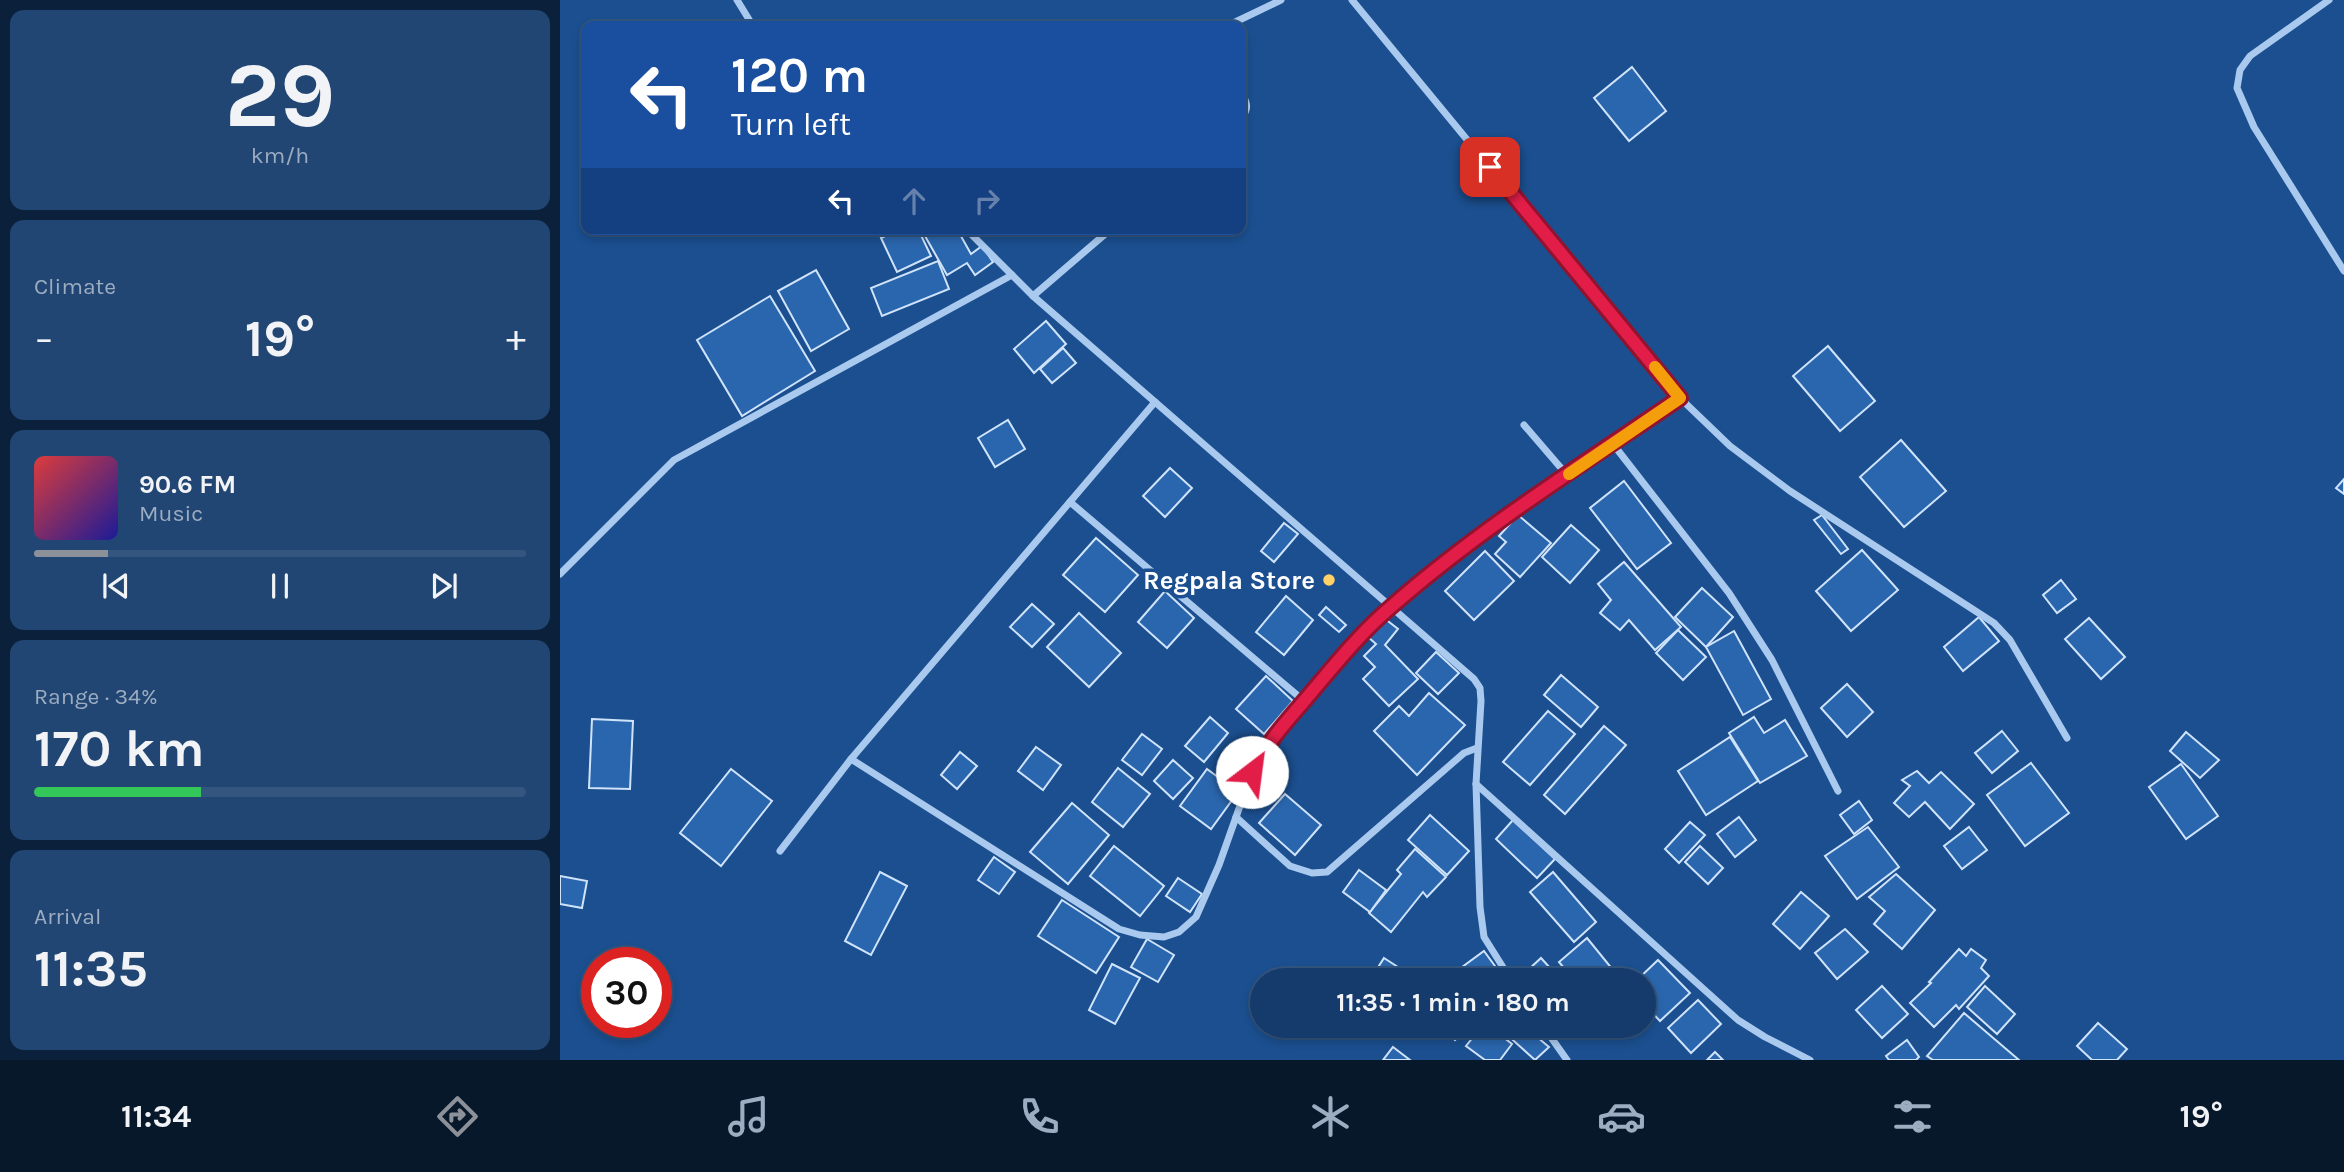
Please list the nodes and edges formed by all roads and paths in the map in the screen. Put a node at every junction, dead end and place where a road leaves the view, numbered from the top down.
1 (737, 0) edge
2 (1281, 0) edge
3 (1352, 0) edge
4 (2329, 0) edge
5 (750, 21) edge
6 (1237, 21) edge
7 (972, 235) edge
8 (1104, 235) edge
9 (2344, 271) edge
10 (1012, 275) junction
11 (1033, 296) junction
12 (1680, 398) junction
13 (1155, 402) junction
14 (1524, 425) dead end
15 (1613, 444) junction
16 (1567, 475) junction
17 (1070, 502) junction
18 (560, 574) edge
19 (1392, 606) junction
20 (1304, 701) junction
21 (2067, 738) dead end
22 (1477, 748) junction
23 (851, 759) junction
24 (1476, 784) junction
25 (1838, 791) dead end
26 (1236, 817) junction
27 (779, 851) dead end
28 (1503, 968) edge
29 (1551, 1038) edge
30 (1567, 1060) edge
31 (1810, 1060) edge

1 - 5 street
2 - 6 street
3 - 12 street
4 - 9 street
7 - 10 street
8 - 11 street
10 - 11 street
10 - 18 street
11 - 13 street
12 - 15 street
12 - 21 street
13 - 17 street
13 - 19 street
14 - 16 street
15 - 16 street
15 - 25 street
16 - 19 street
17 - 20 street
17 - 23 street
19 - 20 street
19 - 22 street
20 - 26 street
22 - 24 street
22 - 26 street
23 - 26 street
23 - 27 street
24 - 28 street
24 - 31 street
29 - 30 street

